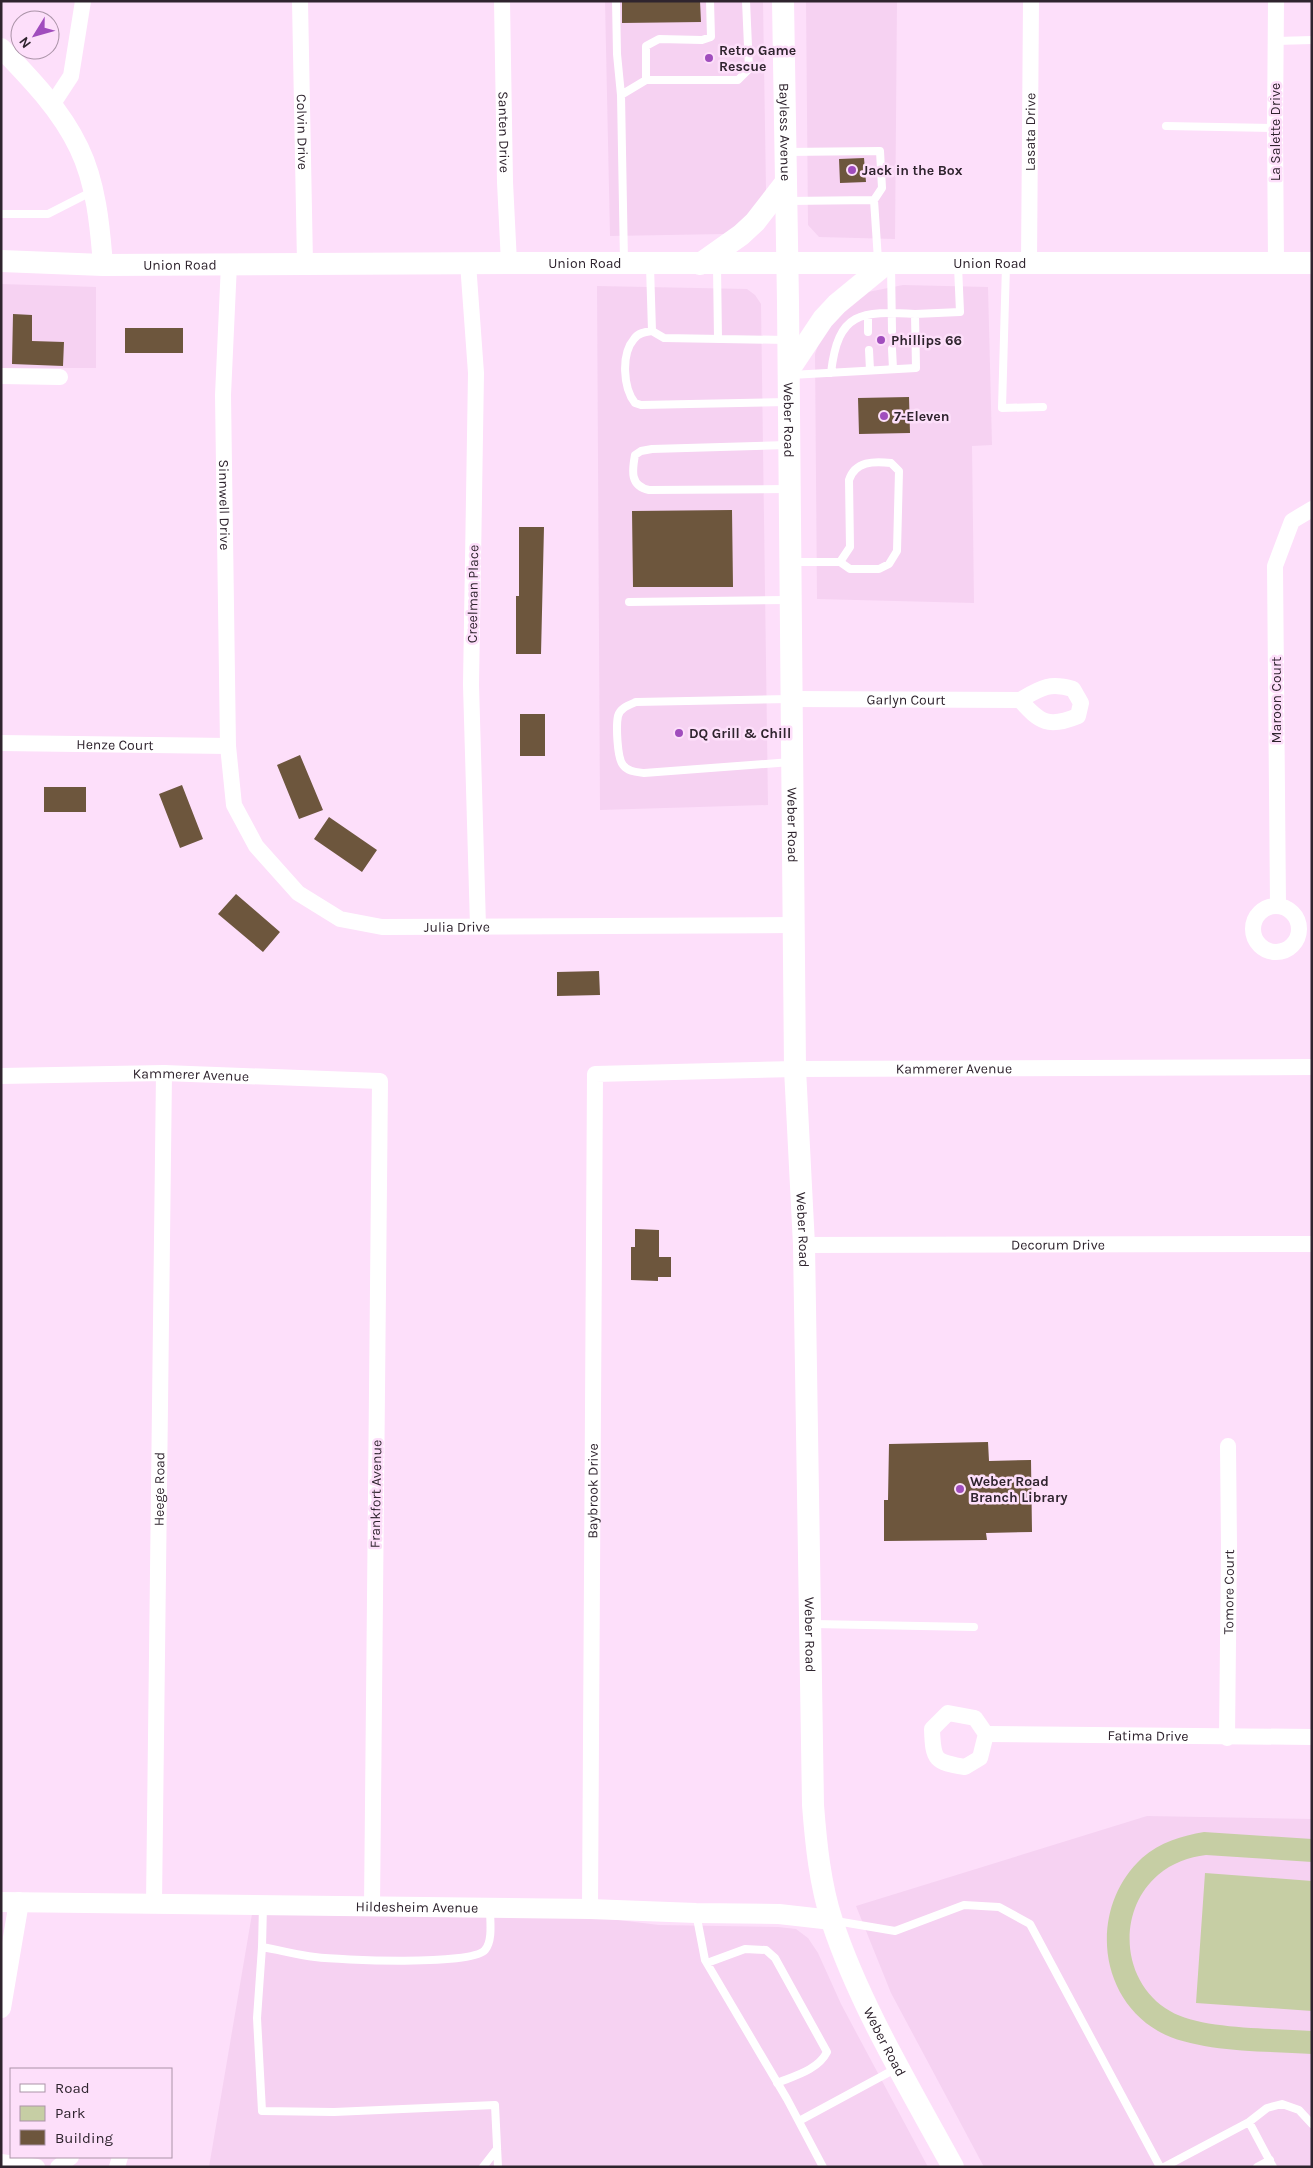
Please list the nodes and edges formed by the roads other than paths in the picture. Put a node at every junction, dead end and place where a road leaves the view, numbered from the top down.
1 (83, 1) edge
2 (300, 1) edge
3 (502, 1) edge
4 (616, 1) edge
5 (710, 1) edge
6 (746, 1) edge
7 (783, 1) edge
8 (1031, 1) edge
9 (1276, 1) edge
10 (1312, 40) edge
11 (1276, 41) junction
12 (1, 48) edge
13 (646, 80) junction
14 (621, 95) junction
15 (52, 105) junction
16 (1166, 126) dead end
17 (1274, 128) junction
18 (786, 152) junction
19 (93, 191) junction
20 (786, 191) junction
21 (874, 200) junction
22 (1, 214) edge
23 (1, 261) edge
24 (509, 262) junction
25 (305, 263) junction
26 (468, 263) junction
27 (624, 263) junction
28 (787, 263) junction
29 (885, 263) junction
30 (958, 263) junction
31 (1006, 263) junction
32 (1029, 263) junction
33 (1276, 263) junction
34 (1312, 263) edge
35 (104, 264) junction
36 (229, 264) junction
37 (650, 264) junction
38 (709, 264) junction
39 (891, 313) junction
40 (868, 314) junction
41 (915, 314) junction
42 (652, 331) junction
43 (892, 331) dead end
44 (868, 332) dead end
45 (718, 339) junction
46 (788, 340) junction
47 (892, 349) dead end
48 (869, 350) dead end
49 (893, 369) junction
50 (870, 370) junction
51 (788, 373) junction
52 (832, 373) junction
53 (1, 376) edge
54 (60, 377) dead end
55 (789, 402) junction
56 (1043, 406) dead end
57 (790, 444) junction
58 (790, 488) junction
59 (1312, 508) edge
60 (790, 562) junction
61 (840, 562) junction
62 (790, 600) junction
63 (629, 602) dead end
64 (792, 699) junction
65 (1020, 700) dead end
66 (1, 743) edge
67 (228, 746) junction
68 (792, 762) junction
69 (1278, 905) dead end
70 (793, 925) junction
71 (478, 926) junction
72 (1312, 1067) edge
73 (795, 1069) junction
74 (164, 1073) junction
75 (595, 1074) joint
76 (1, 1076) edge
77 (380, 1080) joint
78 (1312, 1244) edge
79 (804, 1245) junction
80 (1228, 1446) dead end
81 (810, 1624) junction
82 (974, 1627) dead end
83 (986, 1734) dead end
84 (1312, 1737) edge
85 (1227, 1738) junction
86 (10, 1902) edge
87 (154, 1904) junction
88 (263, 1905) junction
89 (372, 1907) junction
90 (490, 1907) junction
91 (590, 1908) junction
92 (696, 1913) junction
93 (832, 1920) junction
94 (262, 1946) junction
95 (707, 1963) junction
96 (1, 2008) edge
97 (899, 2067) junction
98 (778, 2083) junction
99 (799, 2121) junction
100 (1249, 2122) junction
101 (1312, 2124) edge
102 (497, 2148) junction
103 (70, 2158) edge
104 (1, 2162) edge
105 (1272, 2163) edge
106 (37, 2167) edge
107 (58, 2167) edge
108 (483, 2167) edge
109 (498, 2167) edge
110 (823, 2167) edge
111 (952, 2167) edge
112 (1160, 2167) edge
113 (1164, 2167) edge
114 (1257, 2167) edge

1 - 15 street
2 - 25 street, Colvin Drive
3 - 24 street, Santen Drive
4 - 14 lane
5 - 13 lane
6 - 13 lane
7 - 18 main road, Bayless Avenue
8 - 32 street, Lasata Drive
9 - 11 street, La Salette Drive
10 - 11 lane
11 - 17 street, La Salette Drive
12 - 15 street
13 - 14 lane
14 - 27 lane
15 - 19 street
16 - 17 lane
17 - 33 street, La Salette Drive
18 - 20 main road, Bayless Avenue
18 - 21 lane
19 - 22 lane
19 - 35 street
20 - 21 lane
20 - 28 main road, Bayless Avenue
20 - 38 main road
21 - 29 lane
23 - 35 main road, Union Road
24 - 26 main road, Union Road
24 - 27 main road, Union Road
25 - 26 main road, Union Road
25 - 36 main road, Union Road
26 - 71 street, Creelman Place
27 - 37 main road, Union Road
28 - 29 main road, Union Road
28 - 38 main road, Union Road
28 - 46 main road, Weber Road
29 - 30 main road, Union Road
29 - 39 lane
29 - 51 main road
30 - 31 main road, Union Road
30 - 41 lane
31 - 32 main road, Union Road
31 - 56 lane
32 - 33 main road, Union Road
33 - 34 main road, Union Road
35 - 36 main road, Union Road
36 - 67 street, Sinnwell Drive
37 - 38 main road, Union Road
37 - 42 lane
38 - 45 lane
39 - 40 lane
39 - 41 lane
39 - 43 lane
40 - 44 lane
40 - 52 lane
41 - 49 lane
42 - 45 lane
42 - 55 lane
45 - 46 lane
46 - 51 main road, Weber Road
47 - 49 lane
48 - 50 lane
49 - 50 lane
50 - 52 lane
51 - 52 lane
51 - 55 main road, Weber Road
53 - 54 street
55 - 57 main road, Weber Road
57 - 58 main road, Weber Road
57 - 58 lane
58 - 60 main road, Weber Road
59 - 69 street, Maroon Court
60 - 61 lane
60 - 62 main road, Weber Road
61 - 61 lane
62 - 63 lane
62 - 64 main road, Weber Road
64 - 65 street, Garlyn Court
64 - 68 main road, Weber Road
64 - 68 lane
66 - 67 street, Henze Court
67 - 71 street, Julia Drive
68 - 70 main road, Weber Road
70 - 71 street, Julia Drive
70 - 73 main road, Weber Road
72 - 73 street, Kammerer Avenue
73 - 75 street, Kammerer Avenue
73 - 79 main road, Weber Road
74 - 76 street, Kammerer Avenue
74 - 77 street, Kammerer Avenue
74 - 87 street, Heege Road
75 - 91 street, Baybrook Drive
77 - 89 street, Frankfort Avenue
78 - 79 street, Decorum Drive
79 - 81 main road, Weber Road
80 - 85 street, Tomore Court
81 - 82 lane
81 - 93 main road, Weber Road
83 - 85 street, Fatima Drive
84 - 85 street, Fatima Drive
86 - 87 street, Hildesheim Avenue
86 - 96 street
87 - 88 street, Hildesheim Avenue
88 - 89 street, Hildesheim Avenue
88 - 94 lane
89 - 90 street, Hildesheim Avenue
90 - 91 street, Hildesheim Avenue
90 - 94 lane
91 - 92 street, Hildesheim Avenue
92 - 93 street, Hildesheim Avenue
92 - 95 lane
93 - 97 main road, Weber Road
93 - 112 lane
94 - 102 lane
95 - 98 lane
95 - 98 lane
97 - 99 lane
97 - 111 main road, Weber Road
98 - 99 lane
99 - 110 lane
100 - 101 lane
100 - 105 lane
100 - 113 lane
102 - 108 lane
102 - 109 lane
103 - 107 street
104 - 106 street
105 - 114 lane

